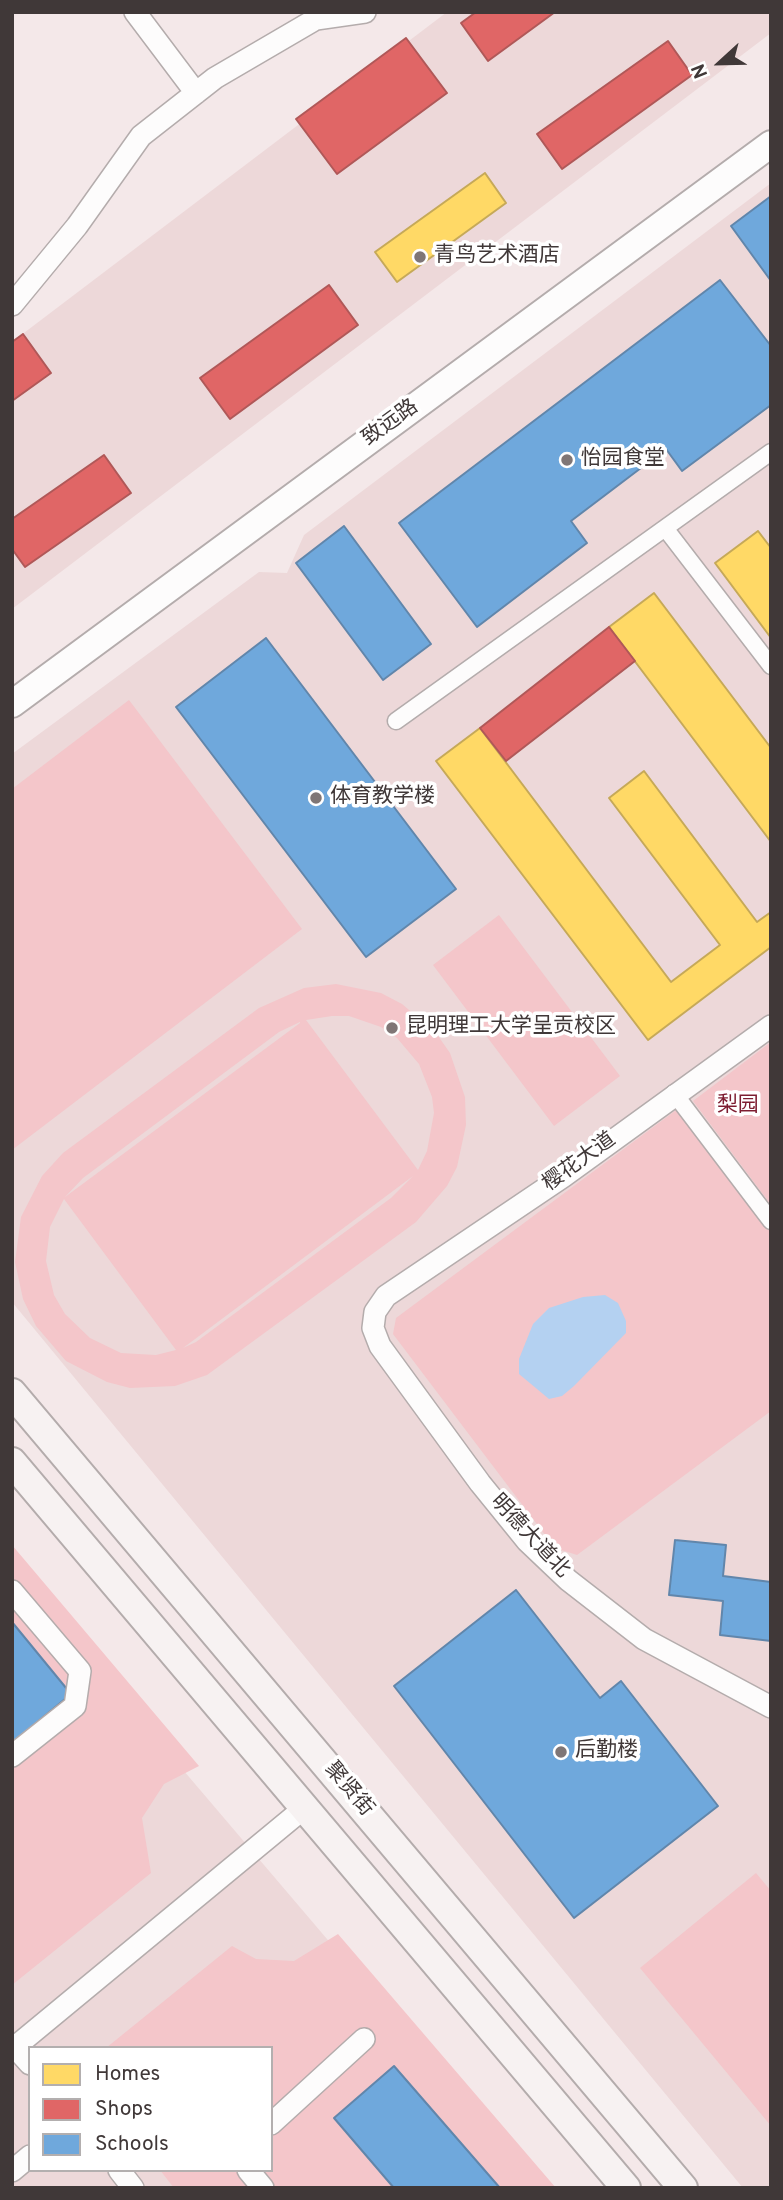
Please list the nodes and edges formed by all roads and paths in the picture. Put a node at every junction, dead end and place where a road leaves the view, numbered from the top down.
1 (135, 12) edge
2 (365, 12) edge
3 (196, 93) junction
4 (771, 144) edge
5 (12, 305) edge
6 (771, 452) edge
7 (665, 528) junction
8 (771, 666) edge
9 (12, 704) edge
10 (396, 721) dead end
11 (771, 1026) edge
12 (674, 1093) junction
13 (771, 1221) edge
14 (386, 1296) joint
15 (12, 1393) edge
16 (12, 1462) edge
17 (12, 1591) edge
18 (771, 1707) edge
19 (12, 1756) edge
20 (303, 1809) junction
21 (364, 2039) dead end
22 (14, 2045) edge
23 (28, 2062) edge
24 (273, 2122) edge
25 (28, 2158) edge
26 (12, 2171) edge
27 (121, 2172) edge
28 (250, 2172) edge
29 (133, 2188) edge
30 (263, 2188) edge
31 (626, 2188) edge
32 (683, 2188) edge

1 - 3 street
2 - 3 street
3 - 5 street
4 - 9 street, 致远路
6 - 7 street
7 - 8 street
7 - 10 street
11 - 12 street, 樱花大道
12 - 13 street
12 - 14 street, 樱花大道
14 - 18 street, 明德大道北
15 - 32 main road, 聚贤街
16 - 20 main road
17 - 19 street
20 - 22 street
20 - 31 main road
21 - 24 street
22 - 23 street
25 - 26 street
27 - 29 street
28 - 30 street

